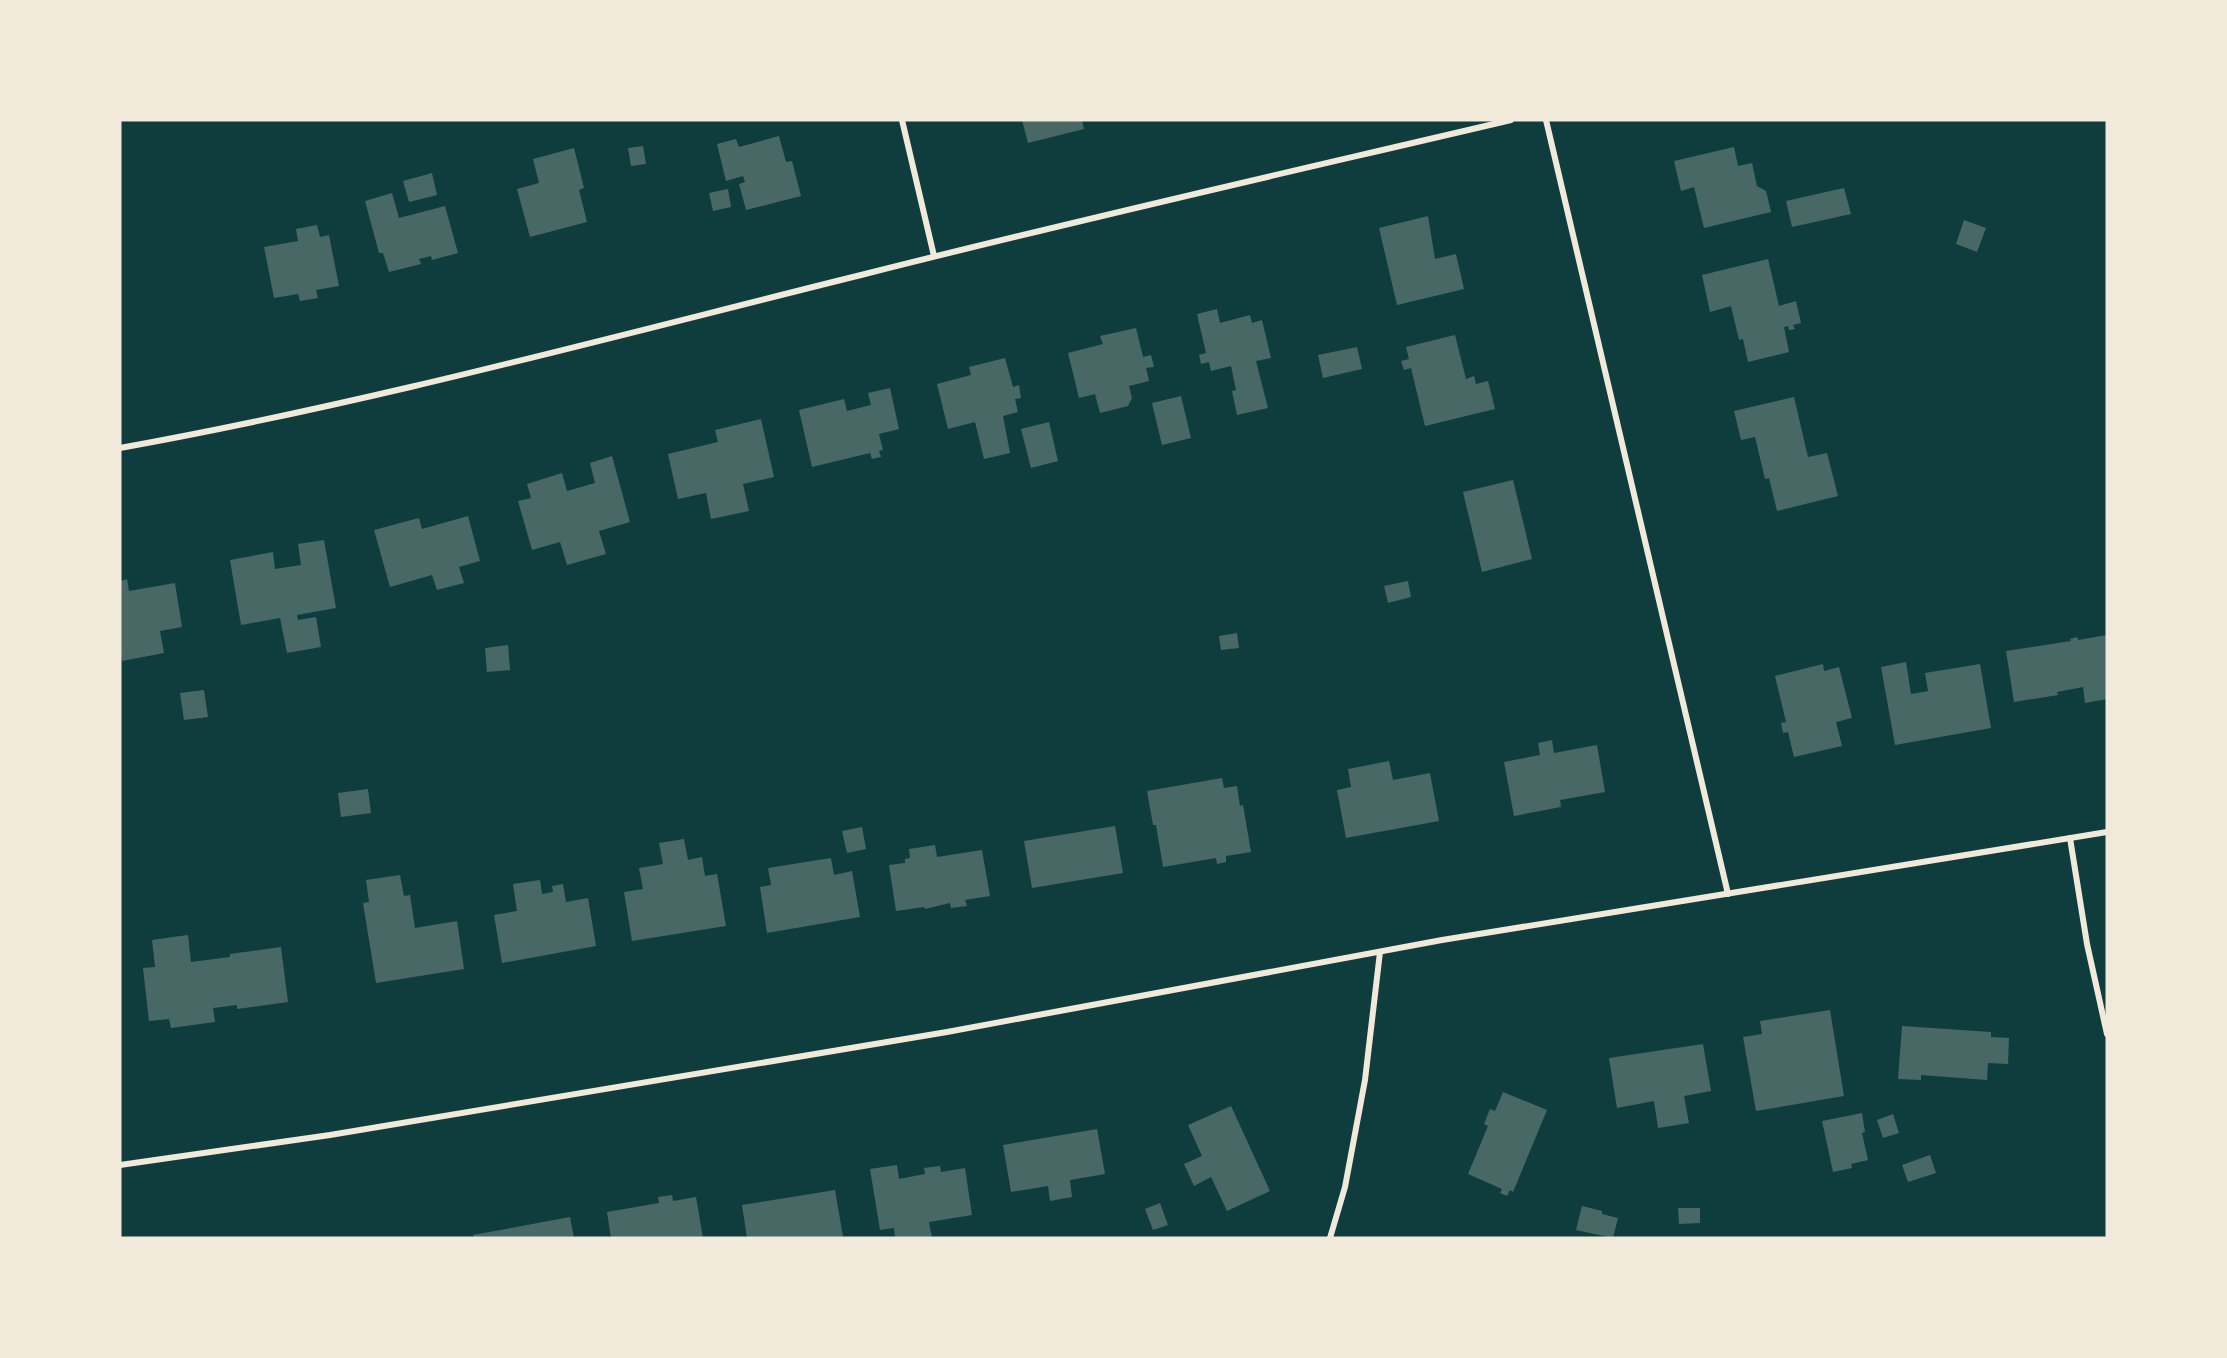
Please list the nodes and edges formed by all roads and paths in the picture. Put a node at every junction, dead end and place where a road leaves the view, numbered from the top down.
1 (902, 120) edge
2 (1511, 120) edge
3 (1546, 120) edge
4 (934, 256) junction
5 (120, 448) edge
6 (2107, 832) edge
7 (2070, 838) junction
8 (1728, 894) junction
9 (1380, 952) junction
10 (2107, 1034) edge
11 (120, 1165) edge
12 (1330, 1238) edge

1 - 4 street
2 - 4 street
3 - 8 street
4 - 5 street
6 - 7 street
7 - 8 street
7 - 10 street
8 - 9 street
9 - 11 street
9 - 12 street

